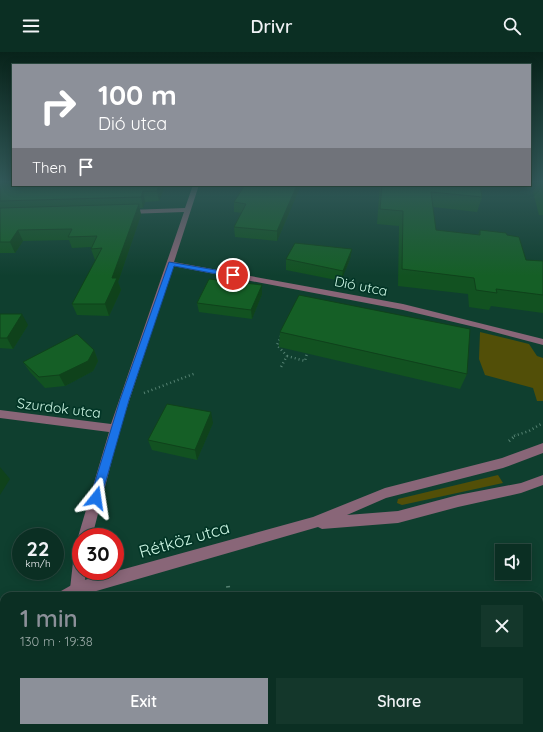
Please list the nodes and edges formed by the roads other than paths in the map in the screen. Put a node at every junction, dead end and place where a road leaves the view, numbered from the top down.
1 (187, 213) edge
2 (171, 264) junction
3 (543, 342) edge
4 (0, 414) edge
5 (115, 429) junction
6 (543, 448) edge
7 (539, 484) edge
8 (314, 524) junction
9 (88, 528) edge
10 (75, 580) edge
11 (72, 592) edge
12 (76, 592) edge

1 - 2 street
2 - 3 street, Dió utca
2 - 5 street
4 - 5 street, Szurdok utca
5 - 9 street
6 - 8 street, Rétköz utca
7 - 8 street, Rétköz utca
8 - 12 street, Rétköz utca
10 - 11 street

